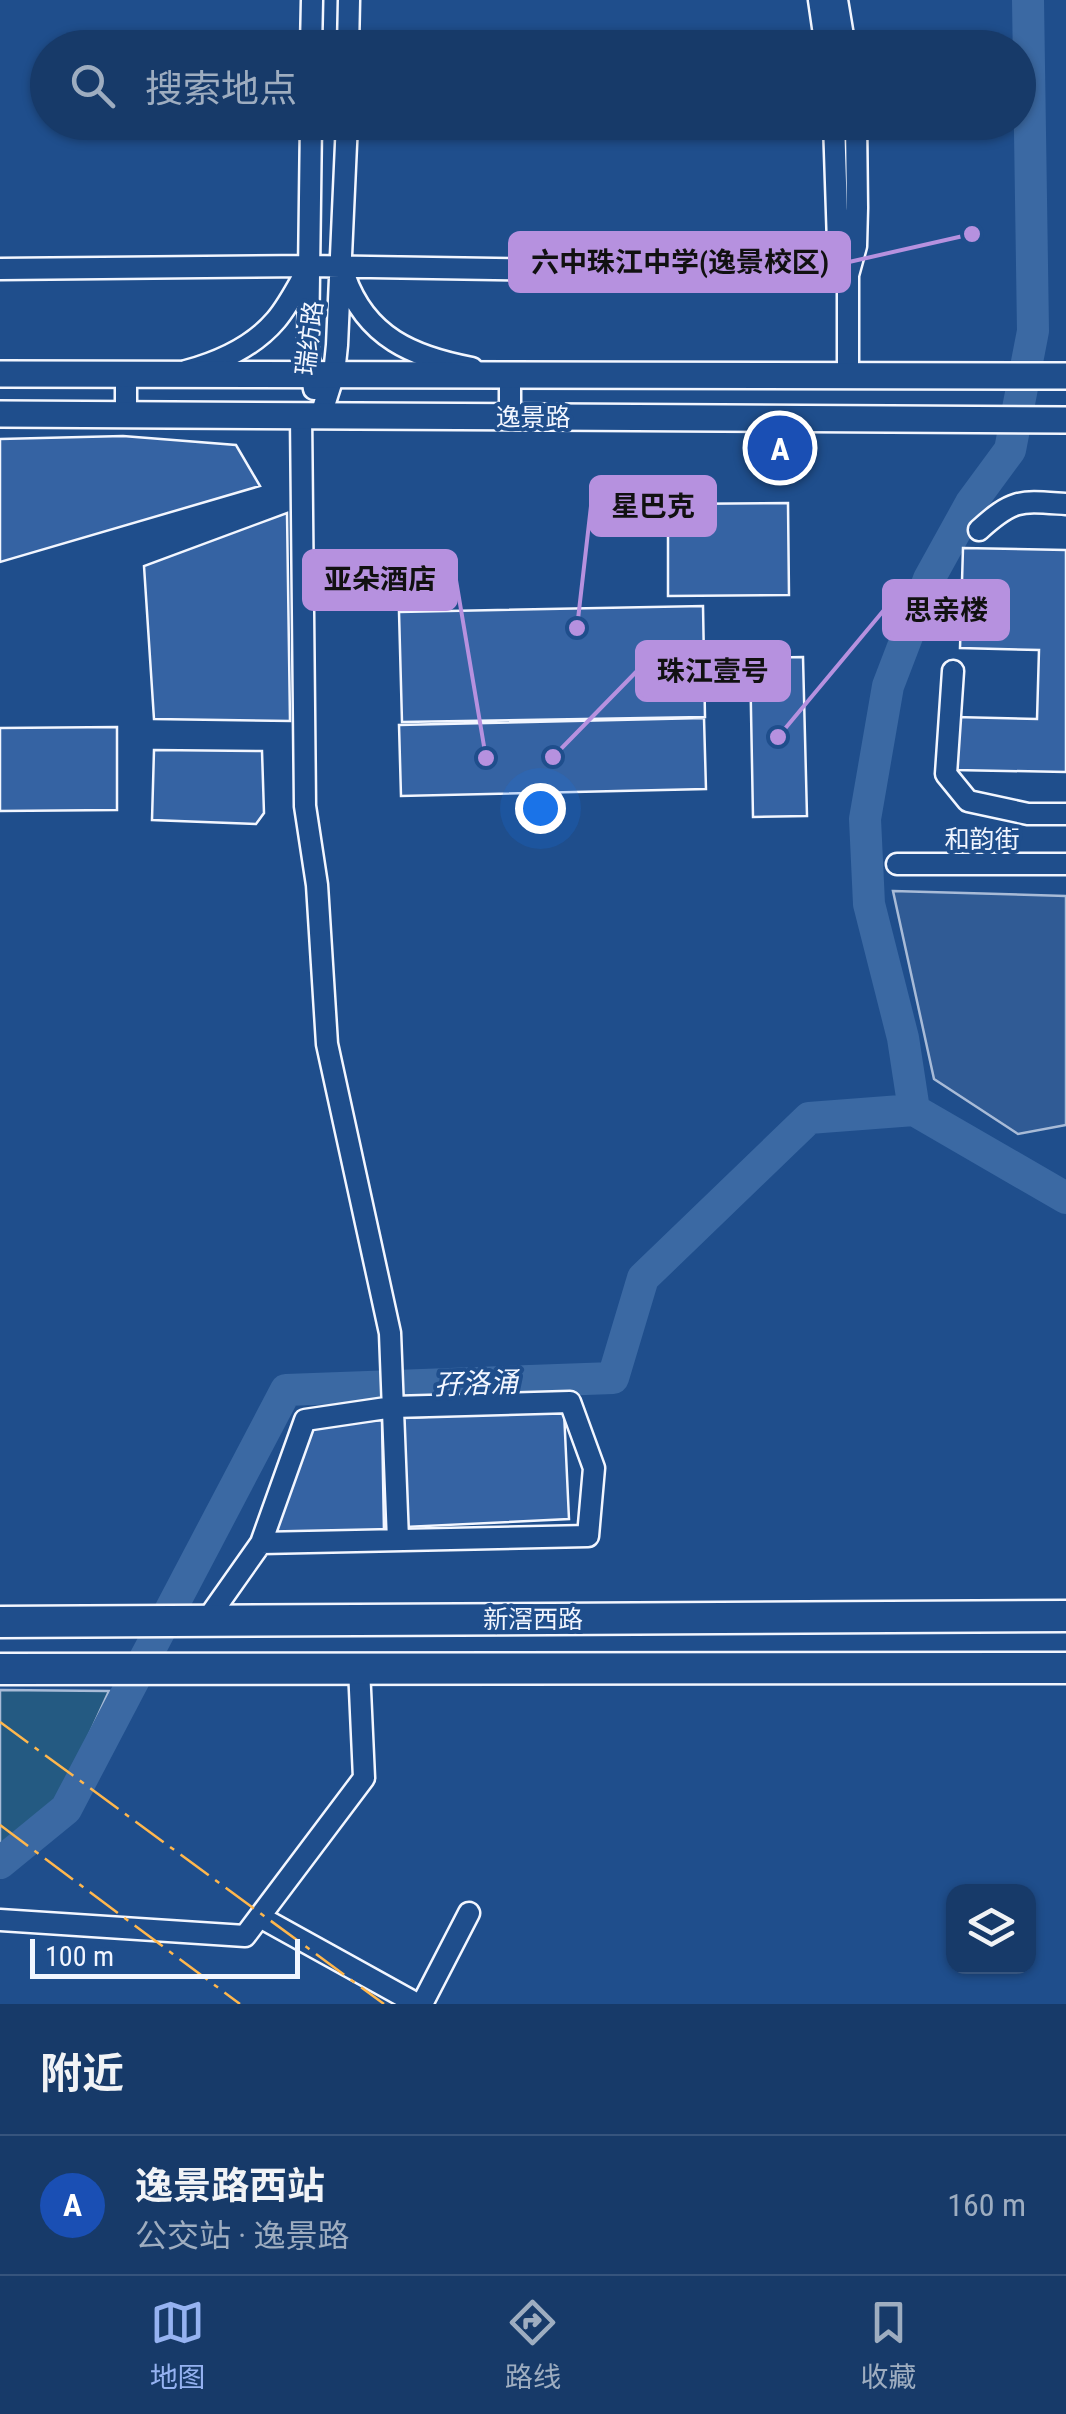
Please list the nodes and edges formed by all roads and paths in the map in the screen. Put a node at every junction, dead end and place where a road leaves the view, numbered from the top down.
1 (312, 0) edge
2 (349, 0) edge
3 (819, 0) edge
4 (837, 0) edge
5 (311, 30) edge
6 (348, 30) edge
7 (823, 30) edge
8 (843, 30) edge
9 (311, 140) edge
10 (346, 140) edge
11 (835, 140) edge
12 (856, 140) edge
13 (309, 266) junction
14 (341, 266) junction
15 (0, 269) edge
16 (848, 276) junction
17 (0, 374) edge
18 (126, 374) junction
19 (177, 374) junction
20 (322, 374) junction
21 (510, 374) junction
22 (848, 375) junction
23 (1066, 376) edge
24 (0, 414) edge
25 (126, 414) junction
26 (311, 415) junction
27 (510, 417) junction
28 (1066, 420) edge
29 (1066, 504) edge
30 (980, 530) dead end
31 (952, 670) dead end
32 (1066, 814) edge
33 (897, 864) dead end
34 (1066, 864) edge
35 (393, 1407) junction
36 (398, 1540) junction
37 (261, 1543) junction
38 (1066, 1616) edge
39 (0, 1622) edge
40 (206, 1622) junction
41 (360, 1668) junction
42 (1066, 1668) edge
43 (0, 1670) edge
44 (468, 1913) dead end
45 (260, 1918) junction
46 (0, 1920) edge
47 (420, 2004) edge

1 - 5 street
2 - 6 street
3 - 7 street
4 - 8 street
9 - 13 street
10 - 14 street, 瑞纺路
11 - 16 street
12 - 16 street
13 - 14 street
13 - 15 street
13 - 19 street
13 - 20 street
14 - 16 street
14 - 20 street, 瑞纺路
14 - 21 street
16 - 22 street
17 - 18 main road, 逸景路
18 - 19 main road, 逸景路
18 - 25 street
19 - 20 main road, 逸景路
20 - 21 main road, 逸景路
20 - 26 street, 瑞纺路
21 - 22 main road, 逸景路
21 - 27 street
22 - 23 main road, 逸景路
24 - 25 main road, 逸景路
25 - 26 main road, 逸景路
26 - 27 main road, 逸景路
26 - 35 street, 瑞纺路
27 - 28 main road, 逸景路
29 - 30 street
31 - 32 street
33 - 34 street, 和韵街
35 - 36 street, 瑞纺路
35 - 36 street
35 - 37 street
36 - 37 street
37 - 40 street
38 - 40 highway, 新滘西路
39 - 40 highway, 新滘西路
41 - 42 highway, 新滘西路
41 - 43 highway, 新滘西路
41 - 45 street
44 - 47 street
45 - 46 street
45 - 47 street

